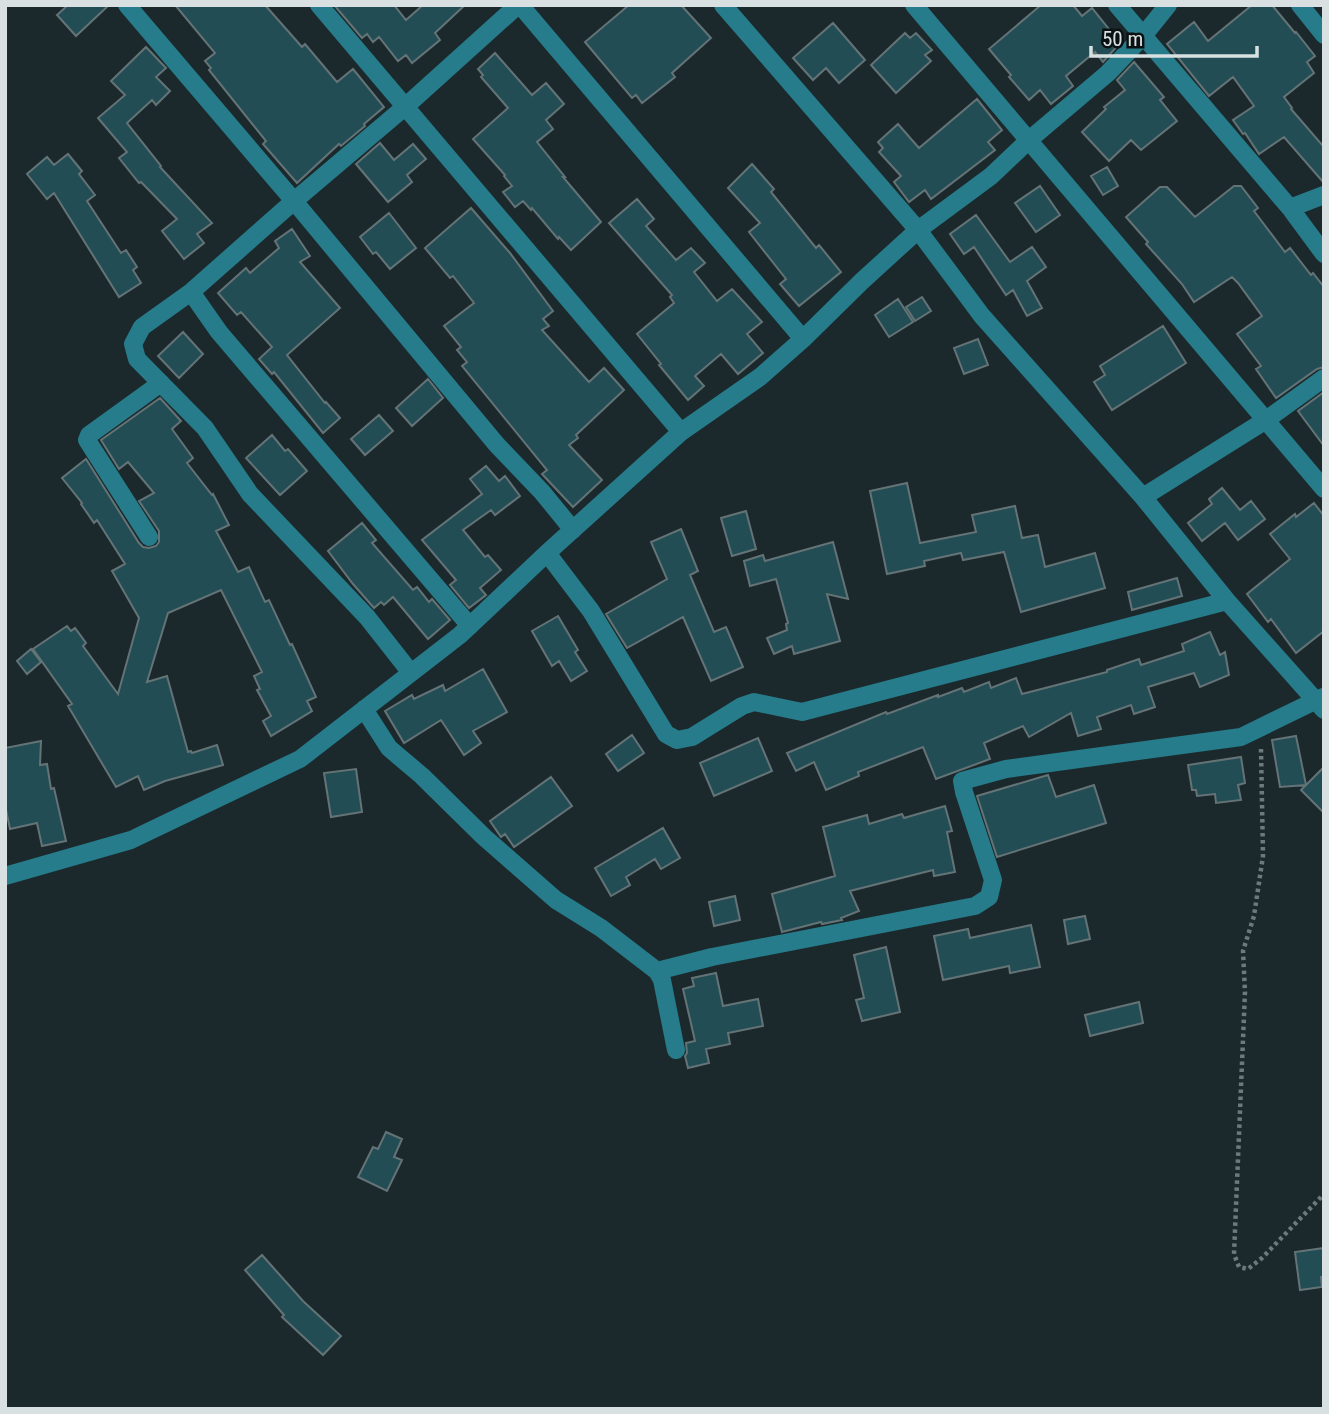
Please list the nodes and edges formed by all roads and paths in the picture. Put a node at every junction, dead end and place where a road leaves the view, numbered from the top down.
1 (127, 5) edge
2 (319, 5) edge
3 (519, 5) edge
4 (723, 5) edge
5 (914, 5) edge
6 (1117, 5) edge
7 (1168, 5) edge
8 (1300, 5) edge
9 (1324, 35) edge
10 (1143, 36) junction
11 (406, 106) junction
12 (1029, 140) junction
13 (1324, 195) edge
14 (294, 201) junction
15 (1290, 208) junction
16 (918, 230) junction
17 (1324, 254) edge
18 (191, 292) junction
19 (803, 340) junction
20 (1324, 378) edge
21 (161, 383) junction
22 (1266, 420) junction
23 (681, 432) junction
24 (1324, 489) edge
25 (1143, 497) junction
26 (573, 530) junction
27 (149, 537) dead end
28 (547, 553) junction
29 (1227, 601) junction
30 (470, 626) junction
31 (411, 673) junction
32 (1321, 702) edge
33 (365, 709) junction
34 (1262, 727) junction
35 (5, 876) edge
36 (657, 971) junction
37 (676, 1050) dead end
38 (1324, 1194) edge

1 - 14 street
2 - 11 street
3 - 11 street
3 - 19 street
4 - 16 street
5 - 12 street
6 - 10 street
7 - 10 street
8 - 9 street
10 - 12 street
10 - 15 street
11 - 14 street
11 - 23 street
12 - 16 street
12 - 22 street
13 - 15 street
14 - 18 street
14 - 26 street
15 - 17 street
16 - 19 street
16 - 25 street
18 - 21 street
18 - 30 street
19 - 23 street
20 - 22 street
21 - 27 street
21 - 31 street
22 - 24 street
22 - 25 street
23 - 26 street
25 - 29 street
26 - 28 street
28 - 29 street
28 - 30 street
29 - 32 street
30 - 31 street
31 - 33 street
32 - 34 street
33 - 35 street
33 - 36 street
34 - 36 street
34 - 38 path
36 - 37 street

